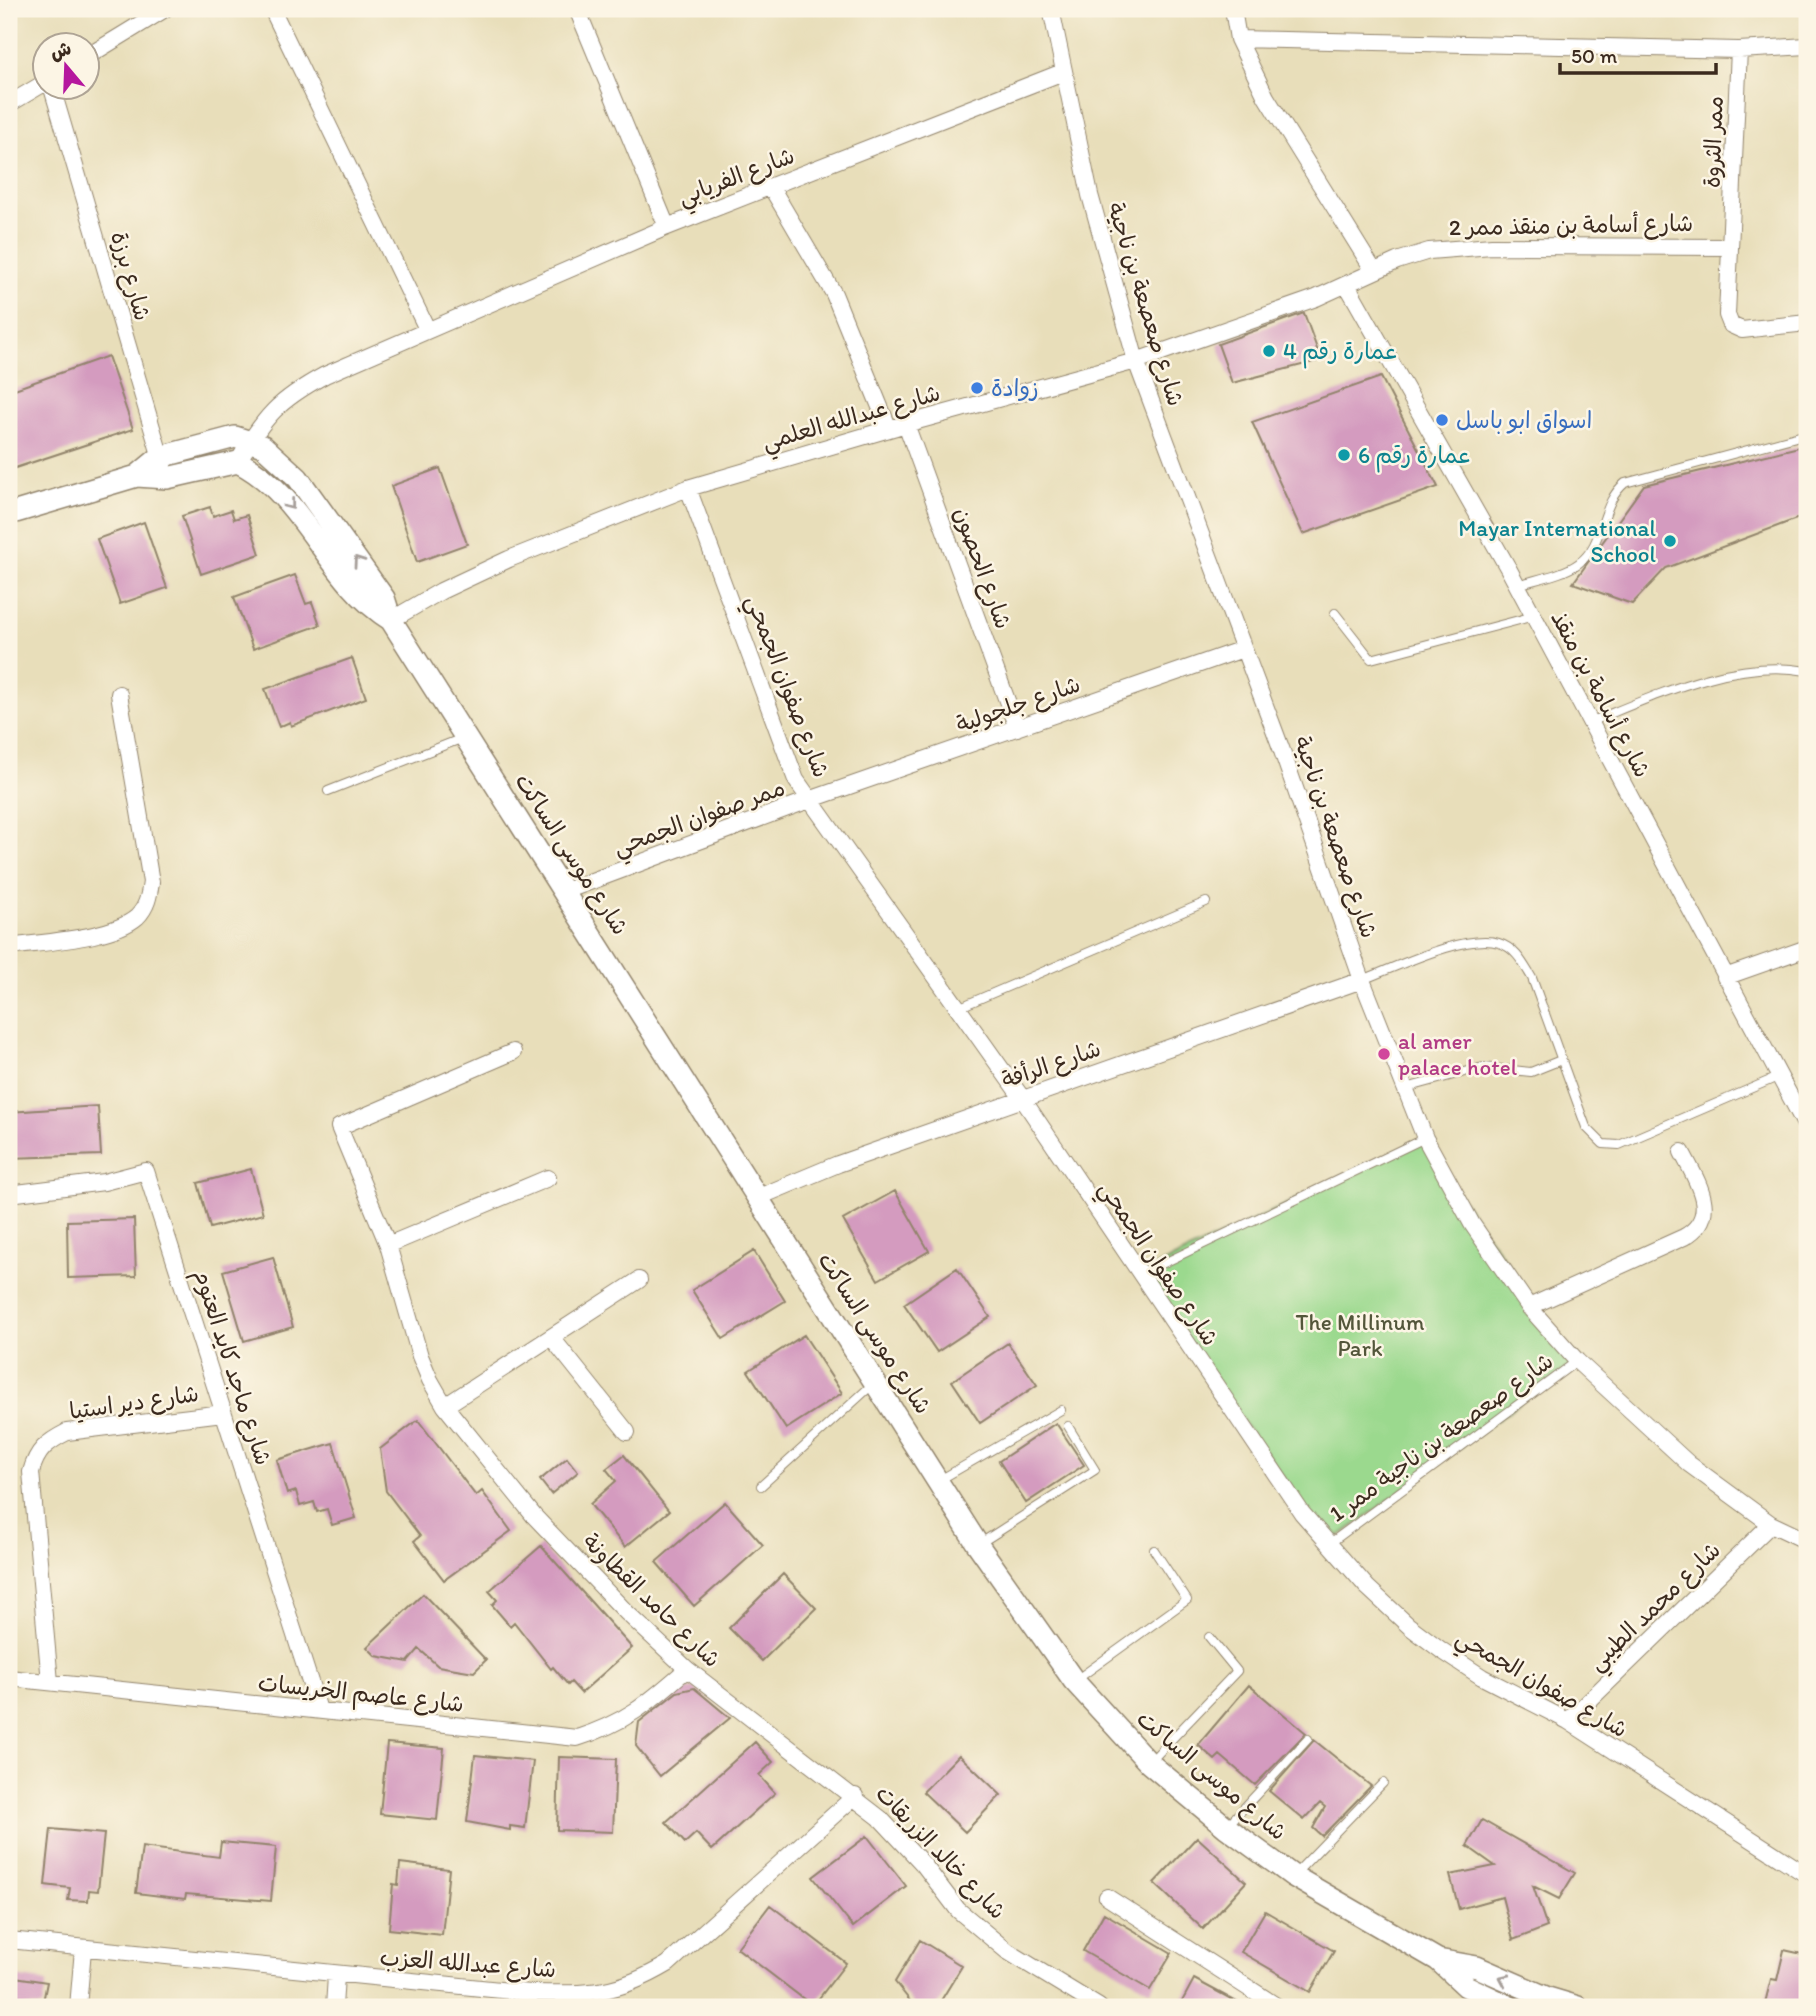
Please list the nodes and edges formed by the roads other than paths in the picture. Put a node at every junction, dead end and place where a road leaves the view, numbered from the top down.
1 (165, 9) edge
2 (272, 9) edge
3 (577, 9) edge
4 (1051, 9) edge
5 (1233, 9) edge
6 (1238, 39) junction
7 (1807, 46) edge
8 (102, 47) edge
9 (1739, 50) junction
10 (1063, 72) junction
11 (32, 90) edge
12 (56, 102) edge
13 (9, 104) edge
14 (771, 187) junction
15 (667, 227) junction
16 (1730, 247) junction
17 (1374, 271) junction
18 (1347, 285) junction
19 (1807, 323) edge
20 (427, 329) junction
21 (1136, 361) junction
22 (906, 424) junction
23 (889, 429) junction
24 (1807, 434) edge
25 (251, 440) junction
26 (160, 457) junction
27 (239, 462) junction
28 (137, 476) junction
29 (167, 478) junction
30 (688, 488) junction
31 (9, 514) edge
32 (1517, 585) junction
33 (1335, 613) dead end
34 (1534, 616) junction
35 (391, 620) junction
36 (1242, 649) junction
37 (1807, 671) edge
38 (119, 694) dead end
39 (1590, 722) junction
40 (1017, 728) junction
41 (466, 737) junction
42 (328, 792) dead end
43 (809, 800) junction
44 (565, 891) junction
45 (1206, 902) dead end
46 (9, 947) edge
47 (1807, 948) edge
48 (1725, 977) junction
49 (1362, 980) junction
50 (957, 1008) junction
51 (513, 1052) dead end
52 (1562, 1060) junction
53 (1780, 1076) junction
54 (1406, 1088) junction
55 (1022, 1098) junction
56 (1807, 1128) edge
57 (1424, 1138) junction
58 (1682, 1152) dead end
59 (548, 1178) dead end
60 (9, 1194) edge
61 (759, 1197) junction
62 (388, 1245) junction
63 (1139, 1275) junction
64 (639, 1280) dead end
65 (1529, 1307) junction
66 (552, 1338) junction
67 (1577, 1361) junction
68 (876, 1382) junction
69 (445, 1406) junction
70 (1061, 1410) dead end
71 (223, 1413) junction
72 (1069, 1426) dead end
73 (627, 1432) dead end
74 (938, 1481) junction
75 (761, 1486) dead end
76 (1772, 1524) junction
77 (1807, 1541) edge
78 (978, 1545) junction
79 (1329, 1545) junction
80 (1154, 1550) dead end
81 (1209, 1637) dead end
82 (687, 1669) junction
83 (9, 1678) edge
84 (1074, 1681) junction
85 (50, 1682) junction
86 (319, 1710) junction
87 (1567, 1721) junction
88 (1308, 1739) dead end
89 (1149, 1763) junction
90 (1383, 1783) dead end
91 (855, 1796) junction
92 (1226, 1827) junction
93 (1807, 1875) edge
94 (1293, 1876) junction
95 (1107, 1897) dead end
96 (9, 1940) edge
97 (83, 1949) junction
98 (1438, 1960) junction
99 (336, 1976) junction
100 (613, 1990) junction
101 (1547, 2003) edge
102 (78, 2007) edge
103 (334, 2007) edge
104 (615, 2007) edge
105 (1099, 2007) edge
106 (1278, 2007) edge
107 (1510, 2007) edge
108 (1578, 2007) edge

1 - 8 street
2 - 20 street
3 - 15 street
4 - 10 street, شارع صعصعة بن ناجية
5 - 6 street
6 - 9 street
6 - 17 street
7 - 9 street
9 - 16 street, ممر الثروة
10 - 14 street, شارع الفريابي
10 - 21 street, شارع صعصعة بن ناجية
11 - 13 street
12 - 26 street, شارع برزة
14 - 15 street, شارع الفريابي
14 - 23 street
15 - 20 street, شارع الفريابي
16 - 17 street, شارع أسامة بن منقذ ممر 2
16 - 19 street, ممر الثروة
17 - 18 street, شارع عبدالله العلمي
18 - 21 street, شارع عبدالله العلمي
18 - 32 street, شارع أسامة بن منقذ
20 - 25 street, شارع الفريابي
21 - 22 street, شارع عبدالله العلمي
21 - 36 street, شارع صعصعة بن ناجية
22 - 23 street, شارع عبدالله العلمي
22 - 40 street, شارع الحصون
23 - 30 street, شارع عبدالله العلمي
24 - 32 lane
25 - 26 street
25 - 27 street, شارع الفريابي
35 -> 25 street, شارع موسى الساكت
26 - 28 street
26 - 29 street, شارع برزة
27 - 29 street
27 -> 35 street, شارع موسى الساكت
28 - 29 street
28 - 31 street
30 - 35 street, شارع عبدالله العلمي
30 - 43 street, شارع صفوان الجمحي
32 - 34 street, شارع أسامة بن منقذ
33 - 34 lane
34 - 39 street, شارع أسامة بن منقذ
35 - 41 street, شارع موسى الساكت
36 - 40 street, شارع جلجولية
36 - 49 street, شارع صعصعة بن ناجية
37 - 39 lane
38 - 46 street
39 - 48 street, شارع أسامة بن منقذ
40 - 43 street, شارع جلجولية
41 - 42 lane
41 - 44 street, شارع موسى الساكت
43 - 44 street, ممر صفوان الجمحي
43 - 50 street, شارع صفوان الجمحي
44 - 61 street, شارع موسى الساكت
45 - 50 lane
47 - 48 street
48 - 53 street, شارع أسامة بن منقذ
49 - 52 lane
49 - 54 street, شارع صعصعة بن ناجية
49 - 55 street, شارع الرأفة
50 - 55 street, شارع صفوان الجمحي
51 - 62 street, شارع حامد القطاونة
52 - 53 lane
52 - 54 lane
53 - 56 street, شارع أسامة بن منقذ
54 - 57 street, شارع صعصعة بن ناجية
55 - 61 street, شارع الرأفة
55 - 63 street, شارع صفوان الجمحي
57 - 63 lane
57 - 65 street, شارع صعصعة بن ناجية
58 - 65 street
59 - 62 street
60 - 71 street, شارع ماجد كايد العتوم
61 - 68 street, شارع موسى الساكت
62 - 69 street, شارع حامد القطاونة
63 - 79 street, شارع صفوان الجمحي
64 - 66 street
65 - 67 street, شارع صعصعة بن ناجية
66 - 69 street
66 - 73 street
67 - 76 street, شارع صعصعة بن ناجية
67 - 79 lane, شارع صعصعة بن ناجية ممر 1
68 - 74 street, شارع موسى الساكت
68 - 75 lane
69 - 82 street, شارع حامد القطاونة
70 - 74 lane
71 - 85 street, شارع دير استيا
71 - 86 street, شارع ماجد كايد العتوم
72 - 78 lane
74 - 78 street, شارع موسى الساكت
76 - 77 street, شارع صعصعة بن ناجية
76 - 87 street, شارع محمد الطيبي
78 - 84 street, شارع موسى الساكت
79 - 87 street, شارع صفوان الجمحي
80 - 84 lane
81 - 89 lane
82 - 86 street, شارع عاصم الخريسات
82 - 91 street, شارع حامد القطاونة
83 - 85 street, شارع عاصم الخريسات
84 - 89 street, شارع موسى الساكت
85 - 86 street, شارع عاصم الخريسات
87 - 93 street, شارع صفوان الجمحي
88 - 92 lane
89 - 92 street, شارع موسى الساكت
90 - 94 lane
91 - 100 street, شارع عبدالله العزب
91 - 105 street, شارع خالد الزريقات
92 - 94 street, شارع موسى الساكت
94 - 98 street, شارع موسى الساكت
95 - 106 street
96 - 97 street, شارع عبدالله العزب
97 - 99 street, شارع عبدالله العزب
97 - 102 street
101 -> 98 street, شارع موسى الساكت
98 - 107 street, شارع موسى الساكت
99 - 100 street, شارع عبدالله العزب
99 - 103 street
100 - 104 street
101 - 108 street, شارع موسى الساكت

